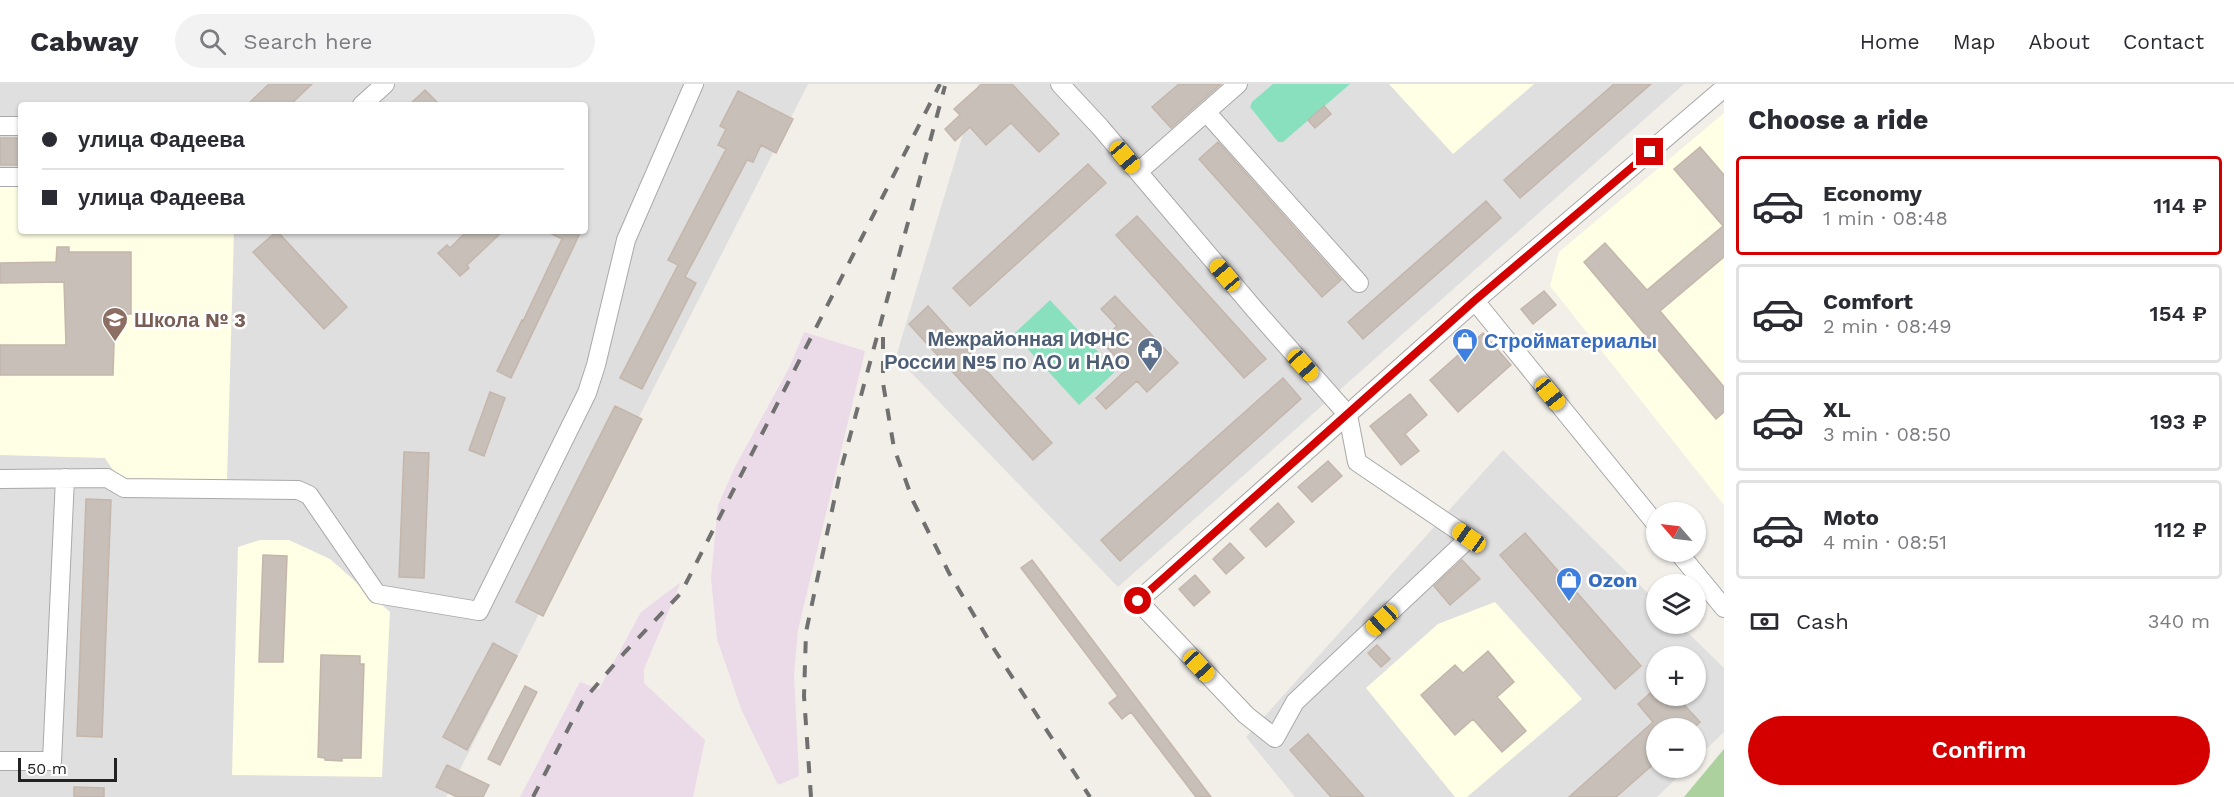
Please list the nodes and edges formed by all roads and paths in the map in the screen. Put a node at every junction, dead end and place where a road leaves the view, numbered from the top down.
1 (385, 84) edge
2 (694, 84) edge
3 (1060, 84) edge
4 (1239, 84) edge
5 (1724, 88) edge
6 (365, 102) edge
7 (1207, 113) junction
8 (0, 126) edge
9 (18, 126) edge
10 (1138, 172) junction
11 (0, 177) edge
12 (18, 177) edge
13 (1359, 283) dead end
14 (1474, 301) junction
15 (1348, 415) junction
16 (65, 478) junction
17 (0, 479) edge
18 (1646, 512) edge
19 (1686, 562) edge
20 (1724, 608) edge
21 (0, 761) edge

1 - 6 street
2 - 16 street
3 - 10 street
4 - 7 street
5 - 14 street
7 - 10 street
7 - 13 street
8 - 9 street
10 - 15 street
11 - 12 street
14 - 15 street
14 - 18 street
15 - 15 street
16 - 17 street
16 - 21 street
19 - 20 street

